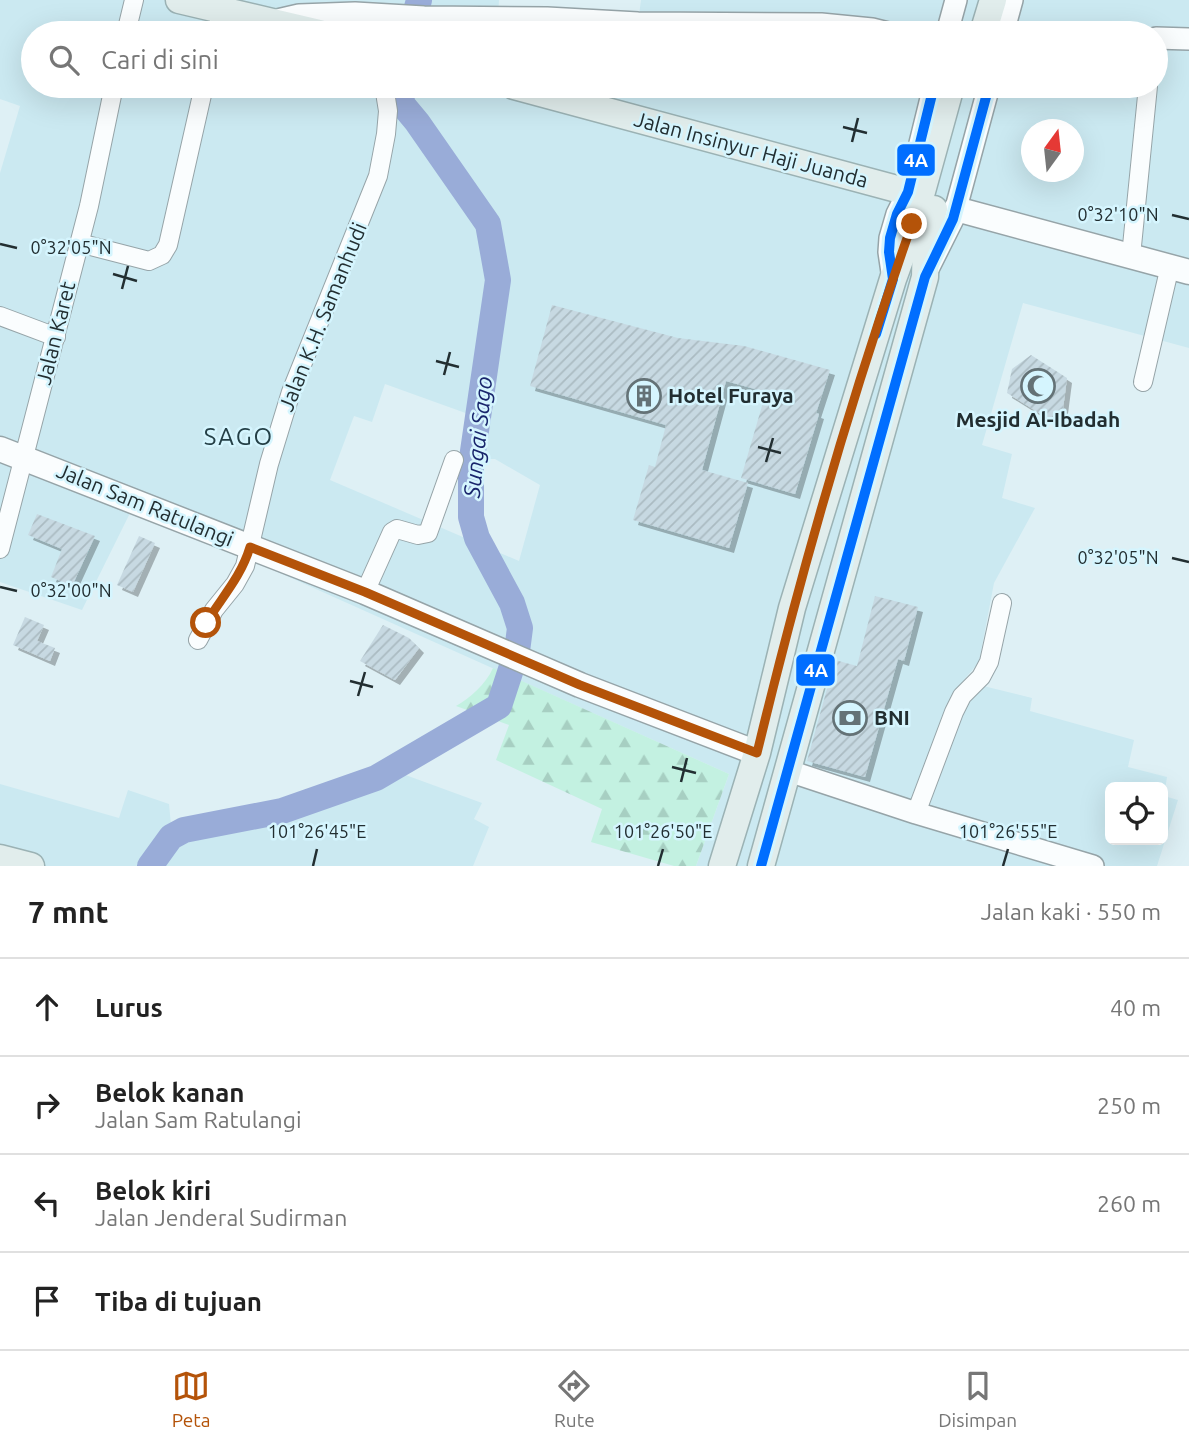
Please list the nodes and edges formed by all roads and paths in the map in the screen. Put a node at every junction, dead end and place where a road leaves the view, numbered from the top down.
1 (134, 0) edge
2 (179, 0) edge
3 (956, 0) edge
4 (975, 0) edge
5 (993, 0) edge
6 (1012, 0) edge
7 (300, 7) edge
8 (129, 21) edge
9 (217, 21) edge
10 (273, 21) edge
11 (602, 21) edge
12 (950, 21) edge
13 (969, 21) edge
14 (987, 21) edge
15 (1006, 21) edge
16 (1168, 38) edge
17 (1189, 39) edge
18 (111, 98) edge
19 (201, 98) edge
20 (385, 98) edge
21 (559, 98) edge
22 (931, 98) edge
23 (948, 98) edge
24 (965, 98) edge
25 (986, 98) edge
26 (1147, 98) edge
27 (908, 192) junction
28 (956, 209) junction
29 (919, 232) junction
30 (79, 243) junction
31 (1131, 256) junction
32 (1179, 269) edge
33 (925, 277) junction
34 (893, 279) junction
35 (0, 317) edge
36 (56, 337) junction
37 (1143, 382) dead end
38 (0, 449) edge
39 (23, 457) junction
40 (454, 460) dead end
41 (250, 547) junction
42 (0, 549) edge
43 (365, 592) junction
44 (1002, 603) dead end
45 (198, 640) dead end
46 (757, 753) junction
47 (789, 771) junction
48 (916, 813) junction
49 (0, 858) edge
50 (1063, 862) edge
51 (31, 866) edge
52 (722, 866) edge
53 (761, 866) edge
54 (1093, 866) edge

1 - 8 street
2 - 9 main road
3 - 12 street
4 - 13 main road
5 - 14 main road
6 - 15 street
7 - 10 street
7 - 11 street
16 - 17 street
18 - 30 street, Jalan Karet
19 - 30 street
20 - 41 street, Jalan K.H. Samanhudi
21 - 27 main road, Jalan Insinyur Haji Juanda
22 - 27 street
23 - 29 main road
24 - 29 main road
25 - 28 street
26 - 31 street
27 - 34 street
28 - 31 main road
28 - 33 street
29 - 33 main road
29 - 34 main road
30 - 36 street, Jalan Karet
31 - 32 main road
32 - 37 street
33 - 47 main road
34 - 46 main road
35 - 36 street
36 - 39 street, Jalan Karet
38 - 39 main road, Jalan Sam Ratulangi
39 - 41 main road, Jalan Sam Ratulangi
39 - 42 street, Jalan Karet
40 - 43 street
41 - 43 main road, Jalan Sam Ratulangi
41 - 45 street, Jalan K.H. Samanhudi
43 - 46 main road, Jalan Sam Ratulangi
44 - 48 street
46 - 52 main road
47 - 48 street
47 - 53 main road
48 - 50 street
49 - 51 main road
50 - 54 street

